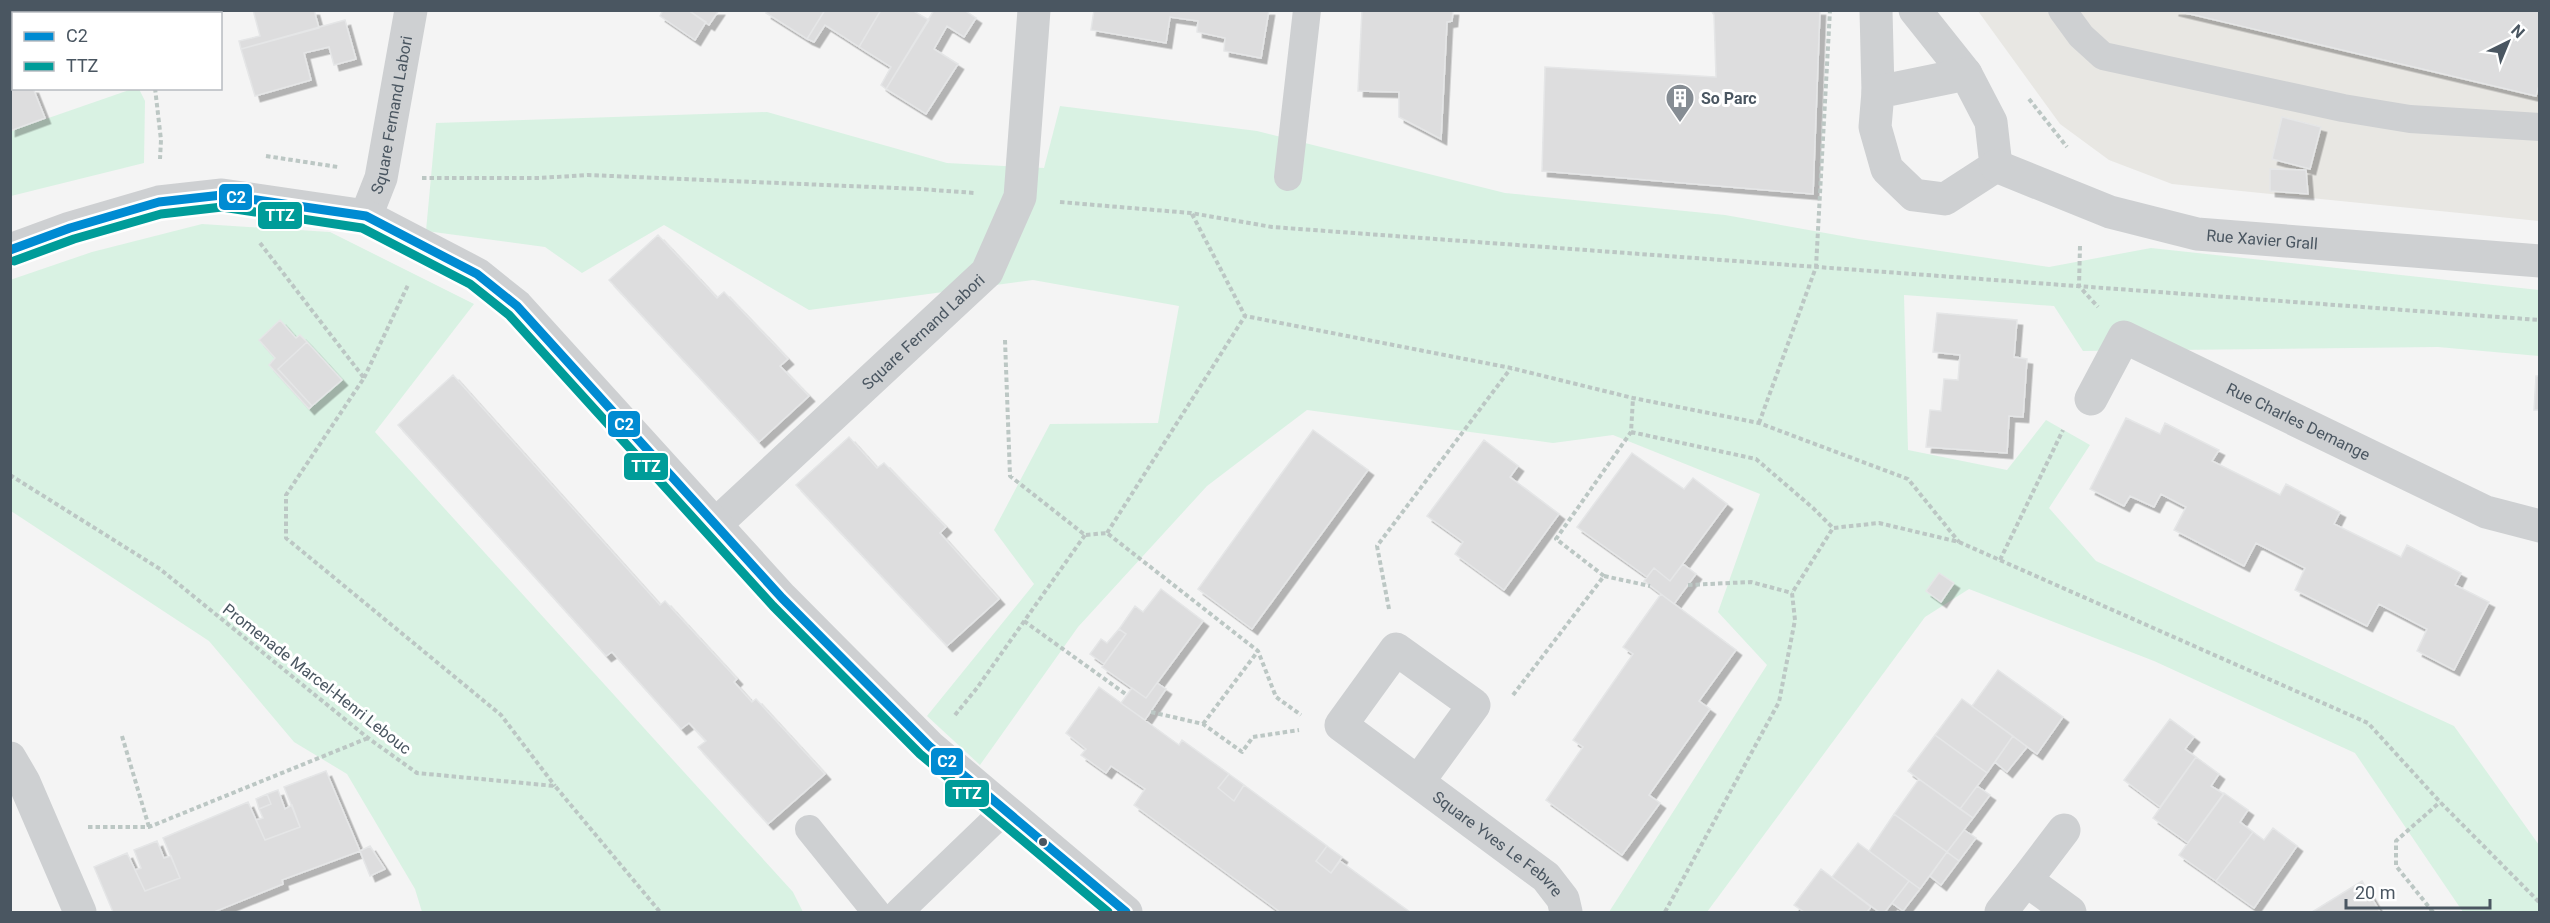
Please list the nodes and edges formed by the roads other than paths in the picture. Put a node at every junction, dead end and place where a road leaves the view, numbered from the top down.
1 (411, 10) edge
2 (1034, 10) edge
3 (1307, 10) edge
4 (1876, 10) edge
5 (1915, 10) edge
6 (2062, 10) edge
7 (1966, 74) junction
8 (1878, 92) junction
9 (2540, 127) edge
10 (1996, 166) junction
11 (1288, 177) dead end
12 (366, 216) junction
13 (10, 250) edge
14 (2540, 261) edge
15 (2091, 399) road end
16 (715, 525) junction
17 (2540, 526) edge
18 (10, 758) edge
19 (1418, 782) junction
20 (1004, 811) junction
21 (809, 830) dead end
22 (2064, 830) dead end
23 (2026, 880) junction
24 (80, 912) edge
25 (876, 912) edge
26 (899, 912) edge
27 (1126, 912) edge
28 (1566, 912) edge
29 (2001, 912) edge
30 (2070, 912) edge

1 - 12 street, Square Fernand Labori
2 - 16 street, Square Fernand Labori
3 - 11 lane
4 - 8 street
5 - 7 street
6 - 9 lane
7 - 8 street
7 - 10 street
8 - 10 street
10 - 14 street, Rue Xavier Grall
12 - 13 street
12 - 16 street
15 - 17 street, Rue Charles Demange
16 - 20 street
18 - 24 street
19 - 19 street, Square Yves Le Febvre
19 - 28 street, Square Yves Le Febvre
20 - 26 lane
20 - 27 street
21 - 25 lane
22 - 23 street
23 - 29 street
23 - 30 street

